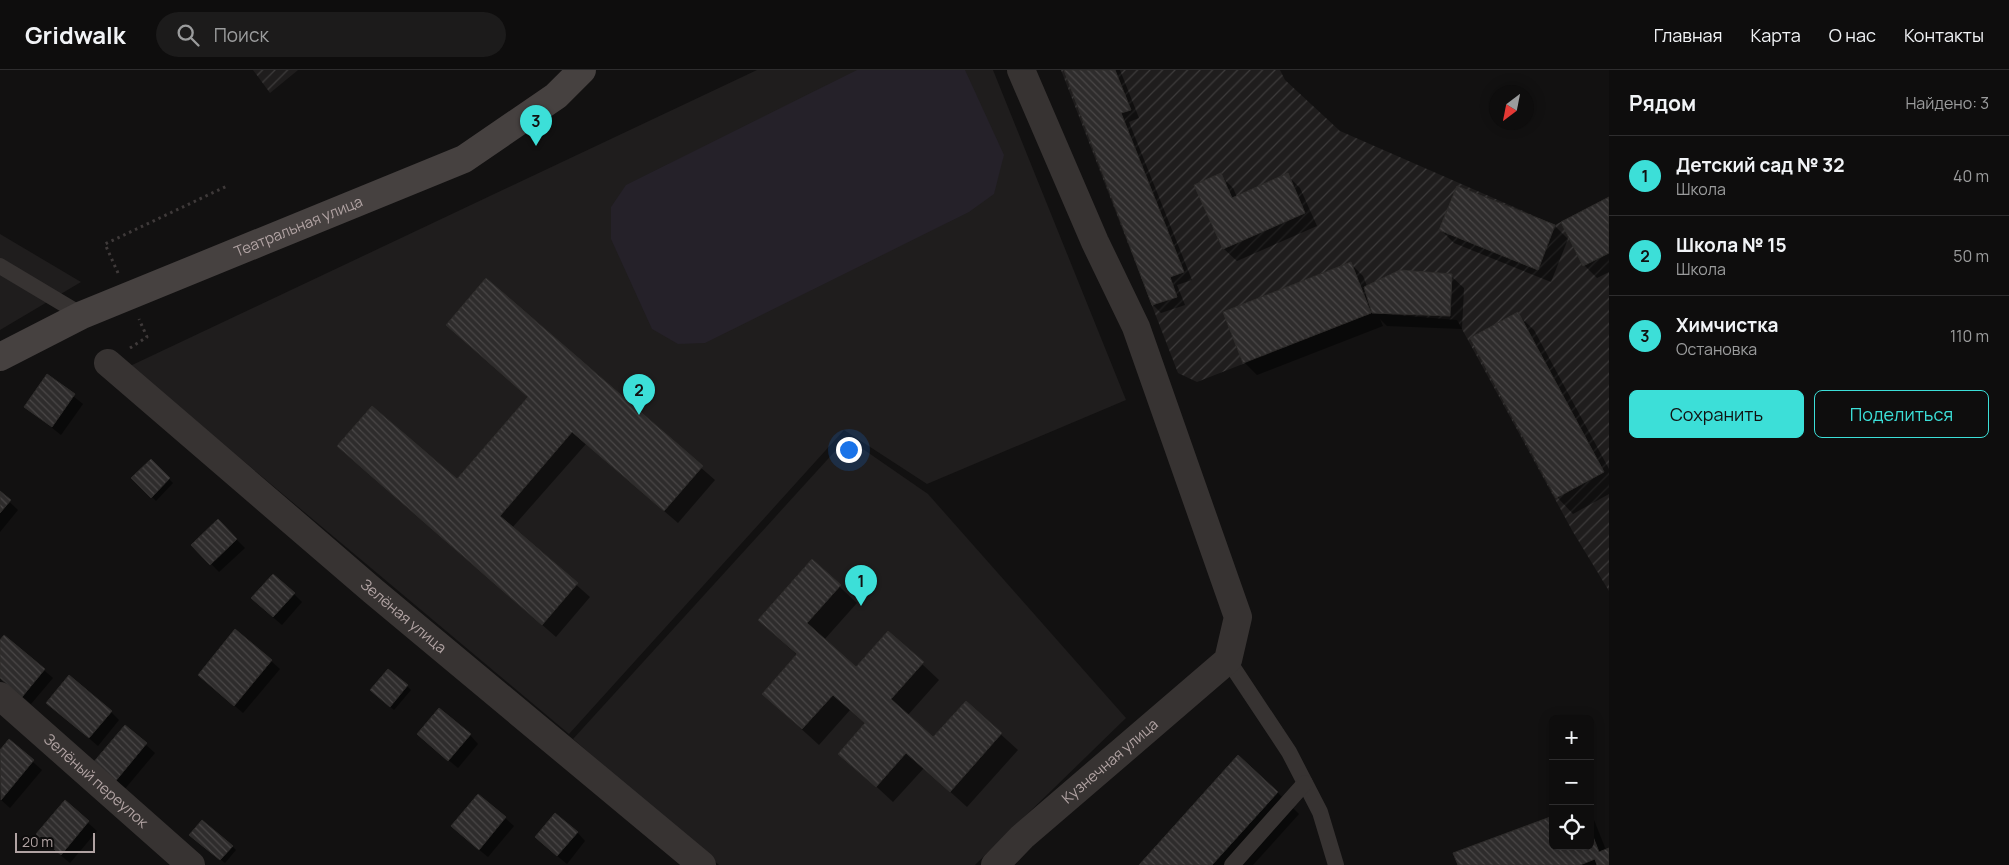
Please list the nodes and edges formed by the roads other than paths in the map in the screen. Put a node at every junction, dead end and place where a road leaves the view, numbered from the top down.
1 (582, 70) edge
2 (1021, 70) edge
3 (0, 266) edge
4 (82, 315) junction
5 (0, 357) edge
6 (108, 363) dead end
7 (1228, 660) junction
8 (0, 696) edge
9 (1305, 783) junction
10 (191, 865) edge
11 (702, 865) edge
12 (995, 865) edge
13 (1232, 865) edge
14 (1336, 865) edge

1 - 4 main road, Театральная улица
2 - 7 street
3 - 4 lane
4 - 5 main road, Театральная улица
6 - 11 street, Зелёная улица
7 - 9 lane
7 - 12 street, Кузнечная улица
8 - 10 street, Зелёный переулок
9 - 13 lane
9 - 14 lane

